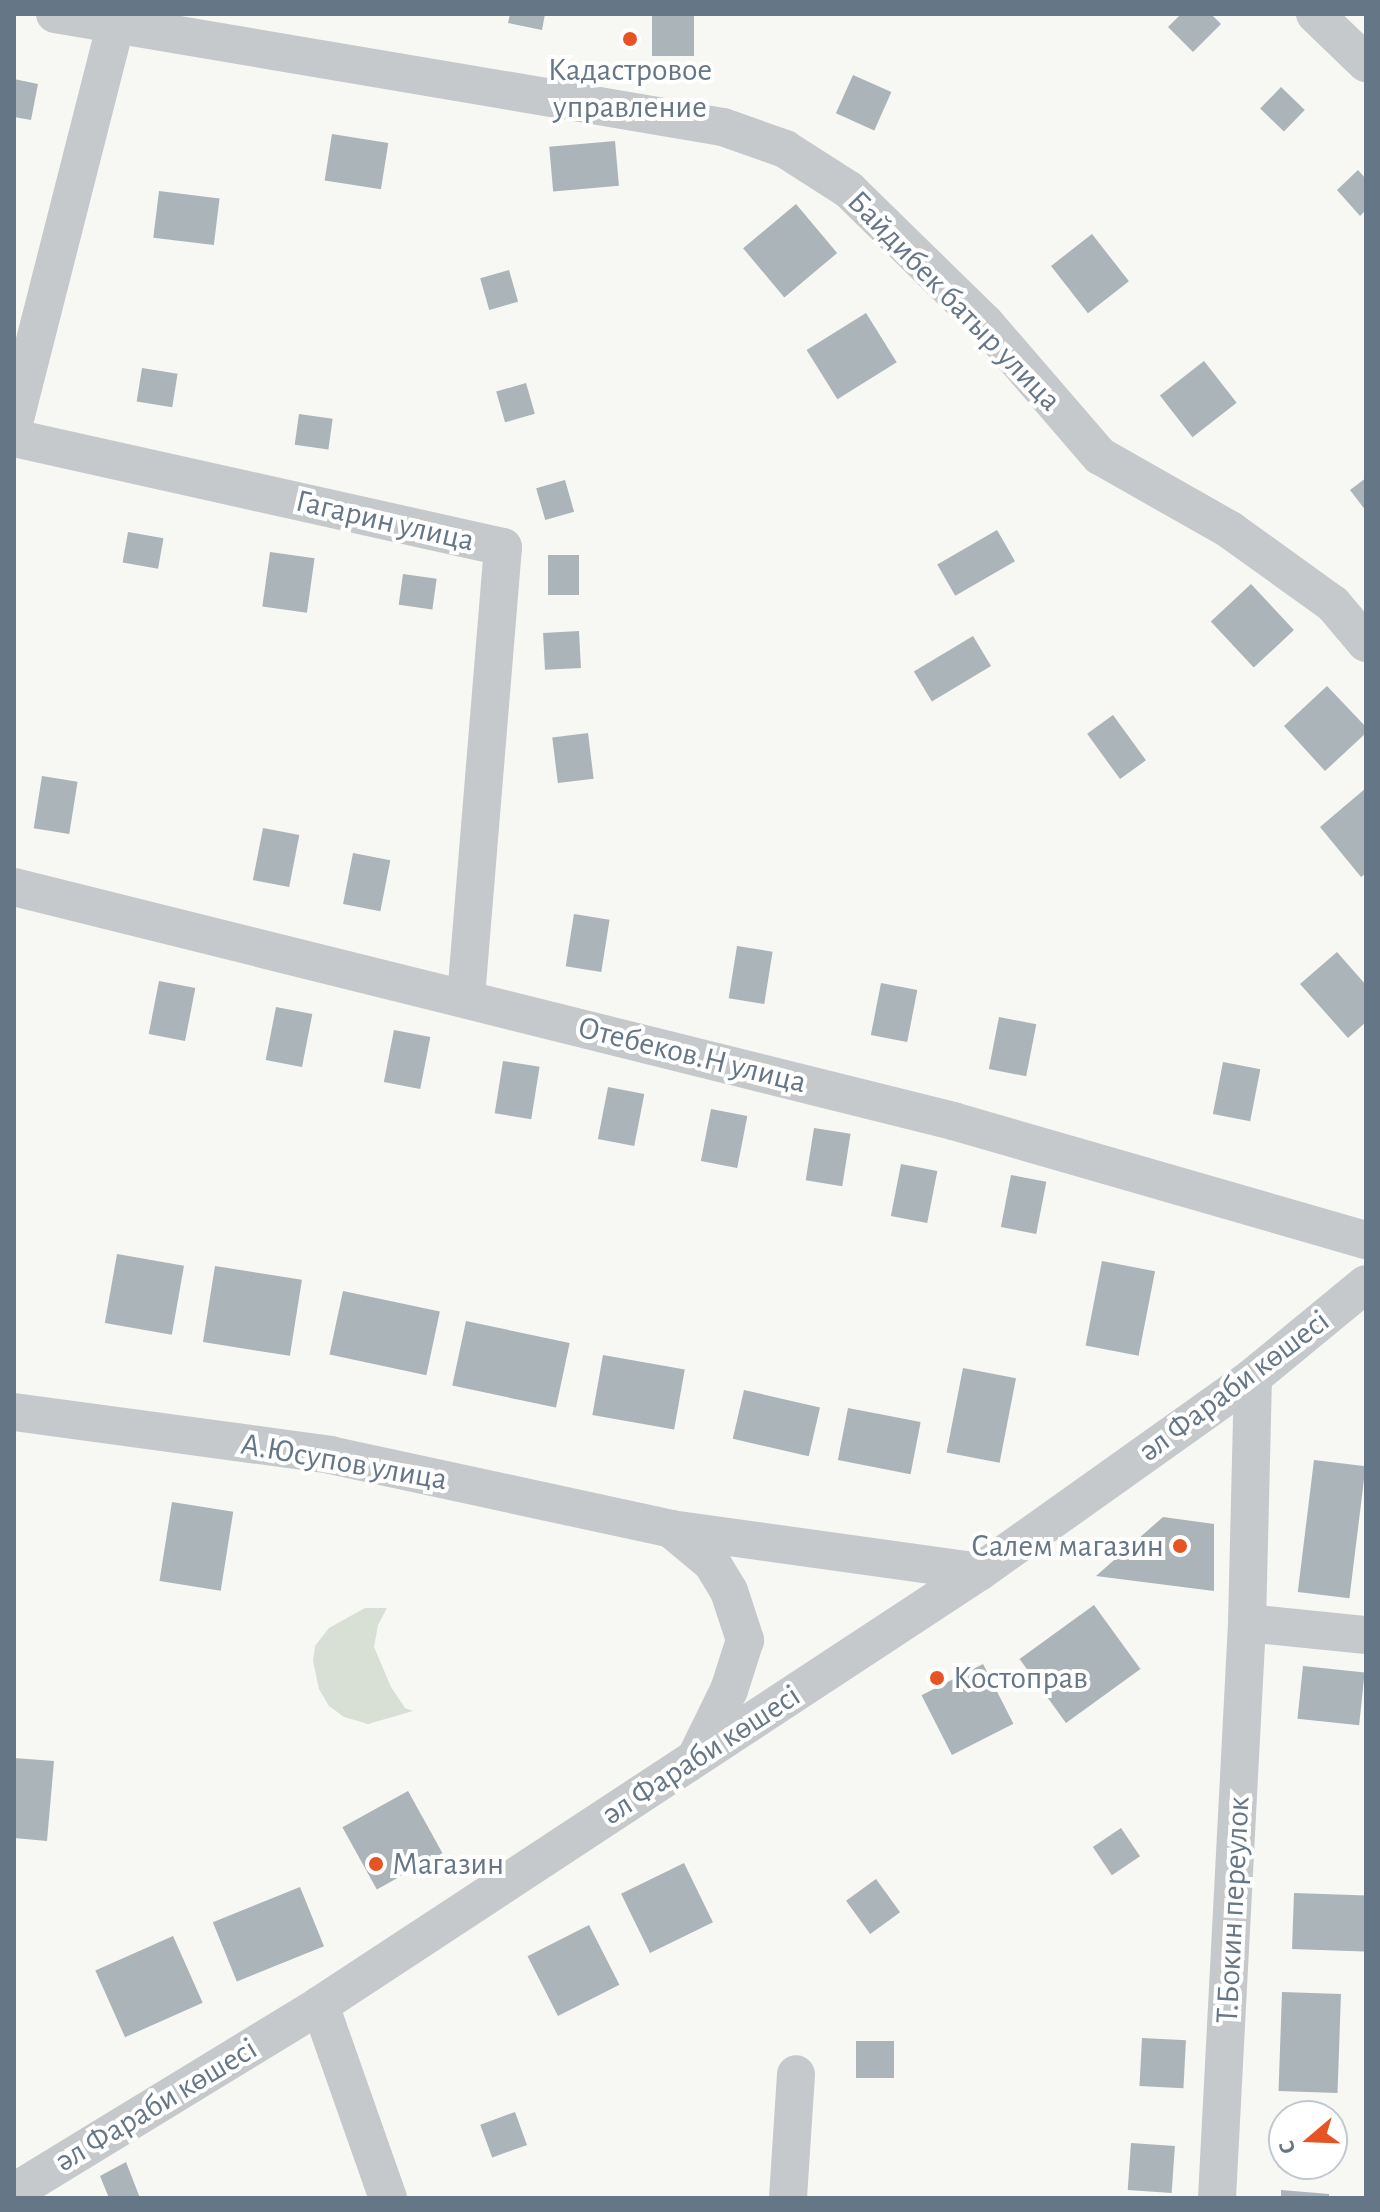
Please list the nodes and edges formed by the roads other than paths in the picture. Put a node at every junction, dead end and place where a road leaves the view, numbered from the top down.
1 (55, 14) edge
2 (1315, 14) edge
3 (117, 20) edge
4 (1366, 63) edge
5 (14, 423) edge
6 (14, 438) edge
7 (1366, 643) edge
8 (14, 887) edge
9 (466, 997) junction
10 (1366, 1240) edge
11 (1366, 1284) edge
12 (1253, 1377) junction
13 (14, 1412) edge
14 (671, 1529) junction
15 (979, 1572) junction
16 (1247, 1623) junction
17 (1366, 1635) edge
18 (694, 1759) junction
19 (320, 2005) junction
20 (796, 2074) dead end
21 (14, 2192) edge
22 (388, 2198) edge
23 (788, 2198) edge
24 (1217, 2198) edge

1 - 3 street, Байдибек батыр улица
2 - 4 street
3 - 5 street
3 - 7 street, Байдибек батыр улица
6 - 9 street, Гагарин улица
8 - 9 street, Отебеков.Н улица
9 - 10 street, Отебеков.Н улица
11 - 12 street, әл Фараби көшесі
12 - 15 street, әл Фараби көшесі
12 - 16 street, Т.Бокин переулок
13 - 14 street, А.Юсупов улица
14 - 15 street, А.Юсупов улица
14 - 18 street, А.Юсупов улица
15 - 18 street, әл Фараби көшесі
16 - 17 street
16 - 24 street, Т.Бокин переулок
18 - 19 street, әл Фараби көшесі
19 - 21 street, әл Фараби көшесі
19 - 22 street
20 - 23 street

